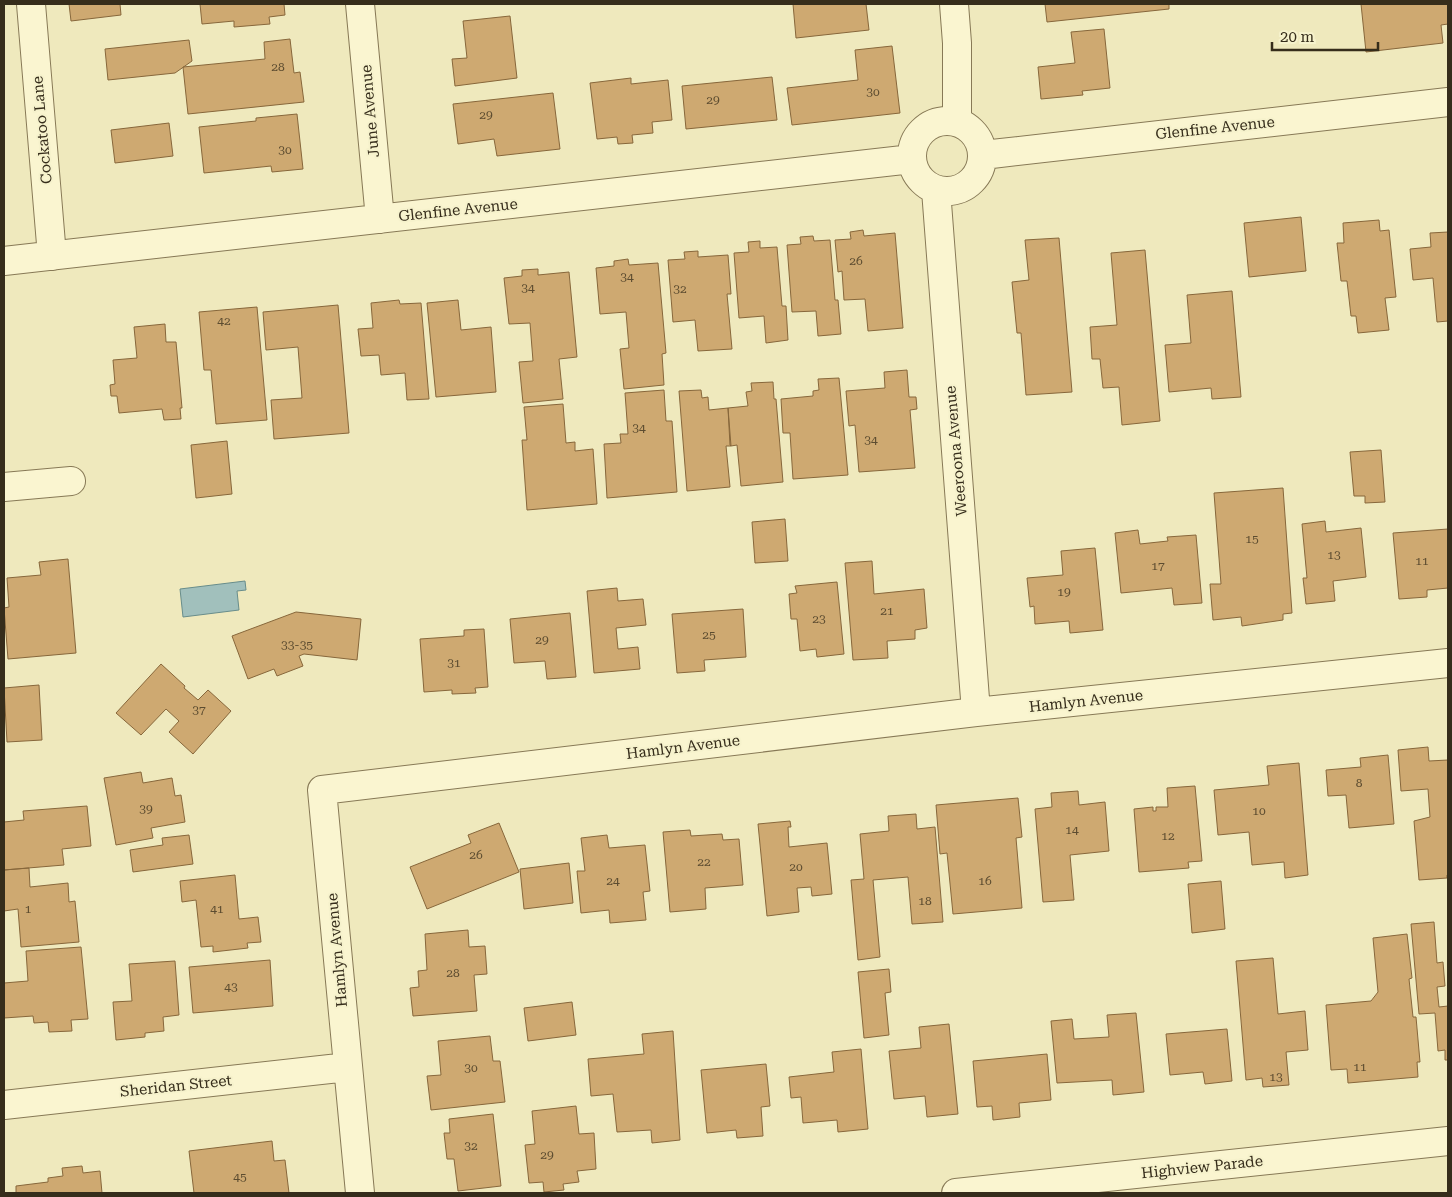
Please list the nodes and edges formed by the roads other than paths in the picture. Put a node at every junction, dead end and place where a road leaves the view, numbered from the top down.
1 (31, 4) edge
2 (360, 4) edge
3 (954, 4) edge
4 (1448, 102) edge
5 (957, 122) junction
6 (983, 155) junction
7 (912, 159) junction
8 (936, 190) junction
9 (380, 219) junction
10 (52, 256) junction
11 (4, 261) edge
12 (71, 481) dead end
13 (4, 487) edge
14 (1448, 664) edge
15 (976, 712) junction
16 (348, 1067) junction
17 (4, 1104) edge
18 (1448, 1141) edge
19 (360, 1193) edge
20 (956, 1193) edge

1 - 10 street, Cockatoo Lane
2 - 9 street, June Avenue
3 - 5 street
4 - 6 street, Glenfine Avenue
5 - 6 street
5 - 7 street
6 - 8 street
7 - 8 street
7 - 9 street, Glenfine Avenue
8 - 15 street, Weeroona Avenue
9 - 10 street, Glenfine Avenue
10 - 11 street, Glenfine Avenue
12 - 13 street
14 - 15 street, Hamlyn Avenue
15 - 16 street, Hamlyn Avenue
16 - 17 street, Sheridan Street
16 - 19 street, Hamlyn Avenue
18 - 20 street, Highview Parade

